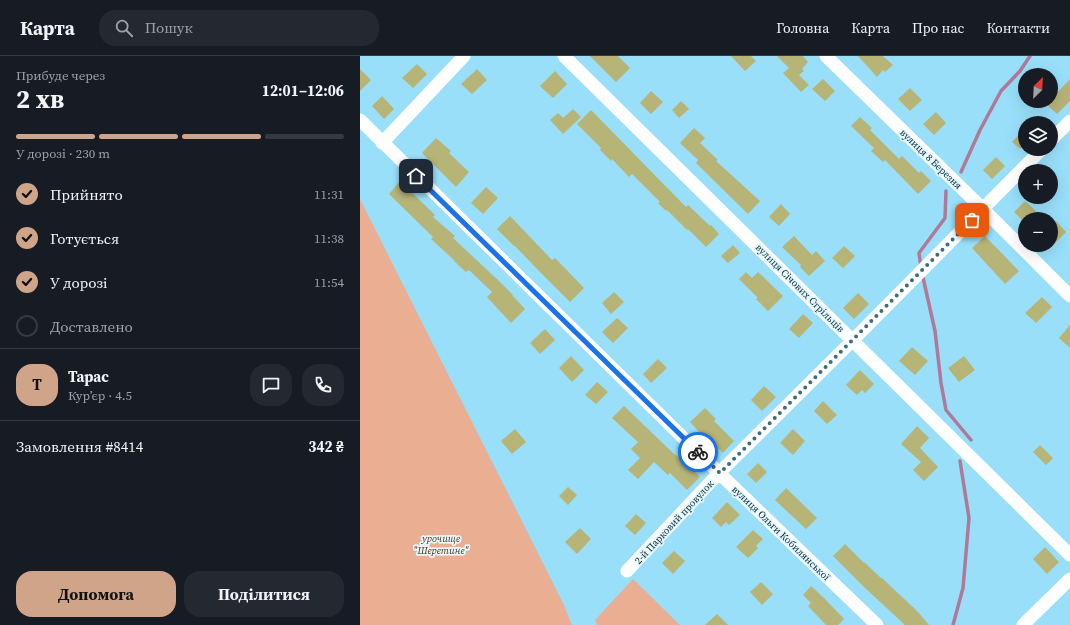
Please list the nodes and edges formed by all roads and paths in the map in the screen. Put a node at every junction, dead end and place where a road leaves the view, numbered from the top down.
1 (464, 56) edge
2 (564, 56) edge
3 (826, 56) edge
4 (360, 120) edge
5 (1070, 121) edge
6 (1058, 133) edge
7 (382, 143) junction
8 (1035, 156) edge
9 (983, 209) junction
10 (1070, 296) edge
11 (853, 340) junction
12 (720, 473) junction
13 (1070, 555) edge
14 (627, 571) dead end
15 (1070, 579) edge
16 (877, 625) edge
17 (1023, 625) edge

1 - 7 street
2 - 11 street, вулиця Січових Стрільців
3 - 9 street, вулиця 8 Березня
4 - 7 street, вулиця Ольги Кобилянської
5 - 6 street
7 - 12 street, вулиця Ольги Кобилянської
8 - 9 street, 2-й Парковий провулок
9 - 10 street, вулиця 8 Березня
9 - 11 street, 2-й Парковий провулок
11 - 12 street, 2-й Парковий провулок
11 - 13 street, вулиця Січових Стрільців
12 - 14 street, 2-й Парковий провулок
12 - 16 street, вулиця Ольги Кобилянської
15 - 17 street

